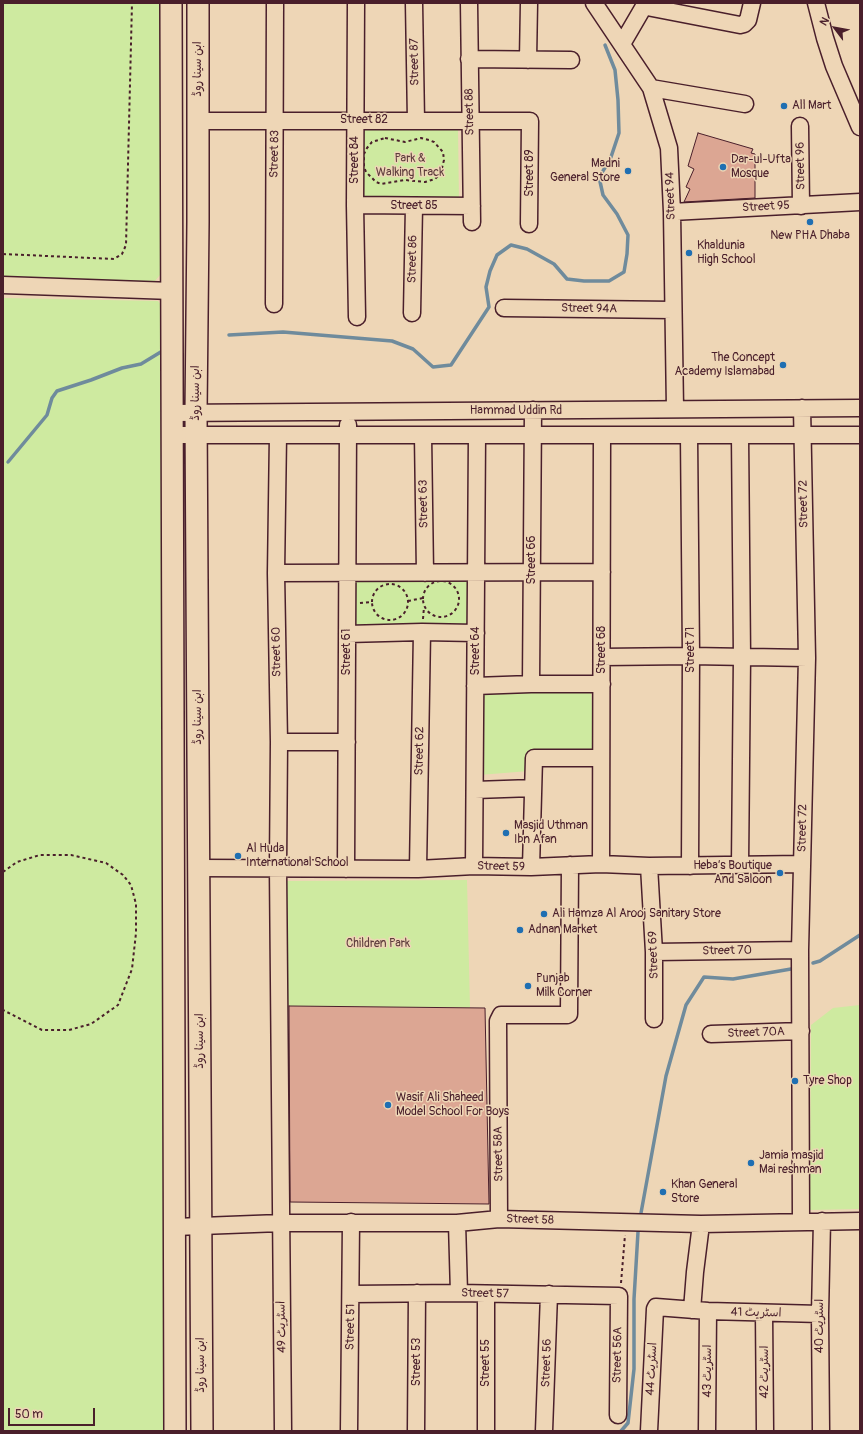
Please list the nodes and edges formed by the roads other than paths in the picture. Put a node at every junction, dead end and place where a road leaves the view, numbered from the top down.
1 (171, 3) edge
2 (198, 3) edge
3 (275, 3) edge
4 (356, 3) edge
5 (414, 3) edge
6 (469, 3) edge
7 (529, 3) edge
8 (594, 3) edge
9 (752, 3) edge
10 (816, 3) edge
11 (622, 44) junction
12 (469, 59) junction
13 (528, 60) junction
14 (570, 60) dead end
15 (651, 88) junction
16 (745, 104) dead end
17 (198, 120) junction
18 (276, 120) junction
19 (356, 120) junction
20 (470, 120) junction
21 (416, 121) junction
22 (530, 121) joint
23 (800, 126) dead end
24 (860, 127) edge
25 (860, 202) edge
26 (355, 205) junction
27 (414, 206) junction
28 (801, 206) junction
29 (672, 212) junction
30 (472, 214) joint
31 (172, 221) junction
32 (198, 222) junction
33 (530, 224) dead end
34 (3, 285) edge
35 (172, 291) junction
36 (274, 304) dead end
37 (504, 308) dead end
38 (673, 310) junction
39 (412, 313) dead end
40 (357, 317) dead end
41 (802, 408) junction
42 (860, 408) edge
43 (675, 409) junction
44 (533, 410) junction
45 (349, 412) junction
46 (172, 413) junction
47 (196, 413) junction
48 (172, 435) junction
49 (197, 435) junction
50 (278, 435) junction
51 (348, 435) junction
52 (424, 435) junction
53 (477, 435) junction
54 (533, 435) junction
55 (602, 435) junction
56 (689, 435) junction
57 (740, 435) junction
58 (803, 435) junction
59 (860, 435) edge
60 (602, 572) junction
61 (276, 573) junction
62 (348, 573) junction
63 (425, 573) junction
64 (476, 573) junction
65 (531, 573) junction
66 (422, 632) junction
67 (476, 633) junction
68 (347, 634) junction
69 (691, 656) junction
70 (602, 657) junction
71 (742, 657) junction
72 (807, 658) junction
73 (531, 684) junction
74 (602, 684) junction
75 (475, 686) junction
76 (279, 742) junction
77 (347, 742) junction
78 (602, 758) junction
79 (533, 788) junction
80 (475, 790) junction
81 (602, 864) junction
82 (802, 864) junction
83 (570, 865) junction
84 (740, 865) junction
85 (474, 866) junction
86 (649, 866) junction
87 (690, 866) junction
88 (531, 867) junction
89 (199, 868) junction
90 (278, 868) junction
91 (346, 869) junction
92 (418, 869) junction
93 (800, 950) junction
94 (654, 952) junction
95 (654, 1019) dead end
96 (801, 1031) junction
97 (712, 1034) dead end
98 (499, 1219) junction
99 (860, 1220) edge
100 (801, 1221) junction
101 (822, 1221) junction
102 (351, 1222) junction
103 (280, 1223) junction
104 (457, 1223) junction
105 (701, 1224) junction
106 (200, 1226) junction
107 (175, 1227) junction
108 (417, 1293) junction
109 (459, 1293) junction
110 (351, 1294) junction
111 (486, 1294) junction
112 (550, 1294) junction
113 (619, 1296) joint
114 (656, 1307) joint
115 (700, 1311) junction
116 (764, 1314) junction
117 (820, 1314) junction
118 (618, 1415) dead end
119 (175, 1431) edge
120 (202, 1431) edge
121 (283, 1431) edge
122 (349, 1431) edge
123 (416, 1431) edge
124 (486, 1431) edge
125 (544, 1431) edge
126 (649, 1431) edge
127 (707, 1431) edge
128 (765, 1431) edge
129 (821, 1431) edge

1 - 31 main road, ابن سینا روڈ
2 - 17 main road, ابن سینا روڈ
3 - 18 street, Street 83
4 - 19 street, Street 84
5 - 21 street, Street 87
6 - 12 street, Street 88
7 - 13 street
8 - 11 street, Street 94
9 - 11 street
10 - 24 street
11 - 15 street, Street 94
12 - 13 street
12 - 20 street, Street 88
13 - 14 street
15 - 16 street
15 - 29 street, Street 94
17 - 18 street, Street 82
17 - 32 main road, ابن سینا روڈ
18 - 19 street, Street 82
18 - 36 street, Street 83
19 - 21 street, Street 82
19 - 26 street, Street 84
20 - 21 street, Street 82
20 - 22 street, Street 82
20 - 30 street, Street 88
22 - 33 street, Street 89
23 - 28 street, Street 96
25 - 28 street, Street 95
26 - 27 street, Street 85
26 - 40 street, Street 84
27 - 30 street, Street 85
27 - 39 street, Street 86
28 - 29 street, Street 95
29 - 38 street, Street 94
31 - 32 main road
31 - 35 main road, ابن سینا روڈ
32 - 47 main road, ابن سینا روڈ
34 - 35 street
35 - 46 main road, ابن سینا روڈ
37 - 38 street, Street 94A
38 - 43 street, Street 94
41 - 42 street, Hammad Uddin Rd
41 - 43 street, Hammad Uddin Rd
41 - 58 street, Street 72
43 - 44 street, Hammad Uddin Rd
44 - 45 street, Hammad Uddin Rd
44 - 54 street, Street 66
45 - 47 street, Hammad Uddin Rd
45 - 51 street, Street 61
46 - 47 street, Hammad Uddin Rd
46 - 48 main road, ابن سینا روڈ
47 - 49 main road, ابن سینا روڈ
48 - 49 street, Hammad Uddin Rd
48 - 107 main road, ابن سینا روڈ
49 - 50 street, Hammad Uddin Rd
49 - 89 main road, ابن سینا روڈ
50 - 51 street, Hammad Uddin Rd
50 - 61 street, Street 60
51 - 52 street, Hammad Uddin Rd
51 - 62 street, Street 61
52 - 53 street, Hammad Uddin Rd
52 - 63 street, Street 63
53 - 54 street, Hammad Uddin Rd
53 - 64 street, Street 64
54 - 55 street, Hammad Uddin Rd
54 - 65 street, Street 66
55 - 56 street, Hammad Uddin Rd
55 - 60 street, Street 68
56 - 57 street, Hammad Uddin Rd
56 - 69 street, Street 71
57 - 58 street, Hammad Uddin Rd
57 - 71 street
58 - 59 street, Hammad Uddin Rd
58 - 72 street, Street 72
60 - 65 street
60 - 70 street, Street 68
61 - 62 street
61 - 76 street, Street 60
62 - 63 street
62 - 68 street, Street 61
63 - 64 street
64 - 65 street
64 - 67 street, Street 64
65 - 73 street, Street 66
66 - 67 street
66 - 68 street
66 - 92 street, Street 62
67 - 75 street, Street 64
68 - 77 street, Street 61
69 - 70 street
69 - 71 street
69 - 87 street, Street 71
70 - 74 street, Street 68
71 - 72 street
71 - 84 street
72 - 82 street, Street 72
73 - 74 street
73 - 75 street
74 - 78 street, Street 68
75 - 80 street, Street 64
76 - 77 street
76 - 90 street, Street 60
77 - 91 street, Street 61
78 - 79 street
78 - 81 street, Street 68
79 - 80 street
79 - 88 street
80 - 85 street, Street 64
81 - 83 street, Street 59
81 - 86 street, Street 59
82 - 84 street, Street 59
82 - 93 street, Street 72
83 - 88 street, Street 59
83 - 98 street, Street 58A
84 - 87 street, Street 59
85 - 88 street, Street 59
85 - 92 street, Street 59
86 - 87 street, Street 59
86 - 94 street, Street 69
89 - 90 street, Street 59
89 - 106 main road, ابن سینا روڈ
90 - 91 street, Street 59
90 - 103 street, اسٹریٹ 49
91 - 92 street, Street 59
93 - 94 street, Street 70
93 - 96 street, Street 72
94 - 95 street, Street 69
96 - 97 street, Street 70A
96 - 100 street, Street 72
98 - 104 street, Street 58
98 - 105 street, Street 58
99 - 101 street, Street 58
100 - 101 street, Street 58
100 - 105 street, Street 58
101 - 117 street, اسٹریٹ 40
102 - 103 street, Street 58
102 - 104 street, Street 58
102 - 110 street, Street 51
103 - 106 street, Street 58
103 - 121 street, اسٹریٹ 49
104 - 109 street
105 - 115 street, اسٹریٹ 43
106 - 107 street, Street 58
106 - 120 main road, ابن سینا روڈ
107 - 119 main road, ابن سینا روڈ
108 - 109 street, Street 57
108 - 110 street, Street 57
108 - 123 street, Street 53
109 - 111 street, Street 57
110 - 122 street, Street 51
111 - 112 street, Street 57
111 - 124 street, Street 55
112 - 113 street, Street 57
112 - 125 street, Street 56
113 - 118 street, Street 56A
114 - 115 street, اسٹریٹ 41
114 - 126 street, اسٹریٹ 44
115 - 116 street, اسٹریٹ 41
115 - 127 street, اسٹریٹ 43
116 - 117 street, اسٹریٹ 41
116 - 128 street, اسٹریٹ 42
117 - 129 street, اسٹریٹ 40

